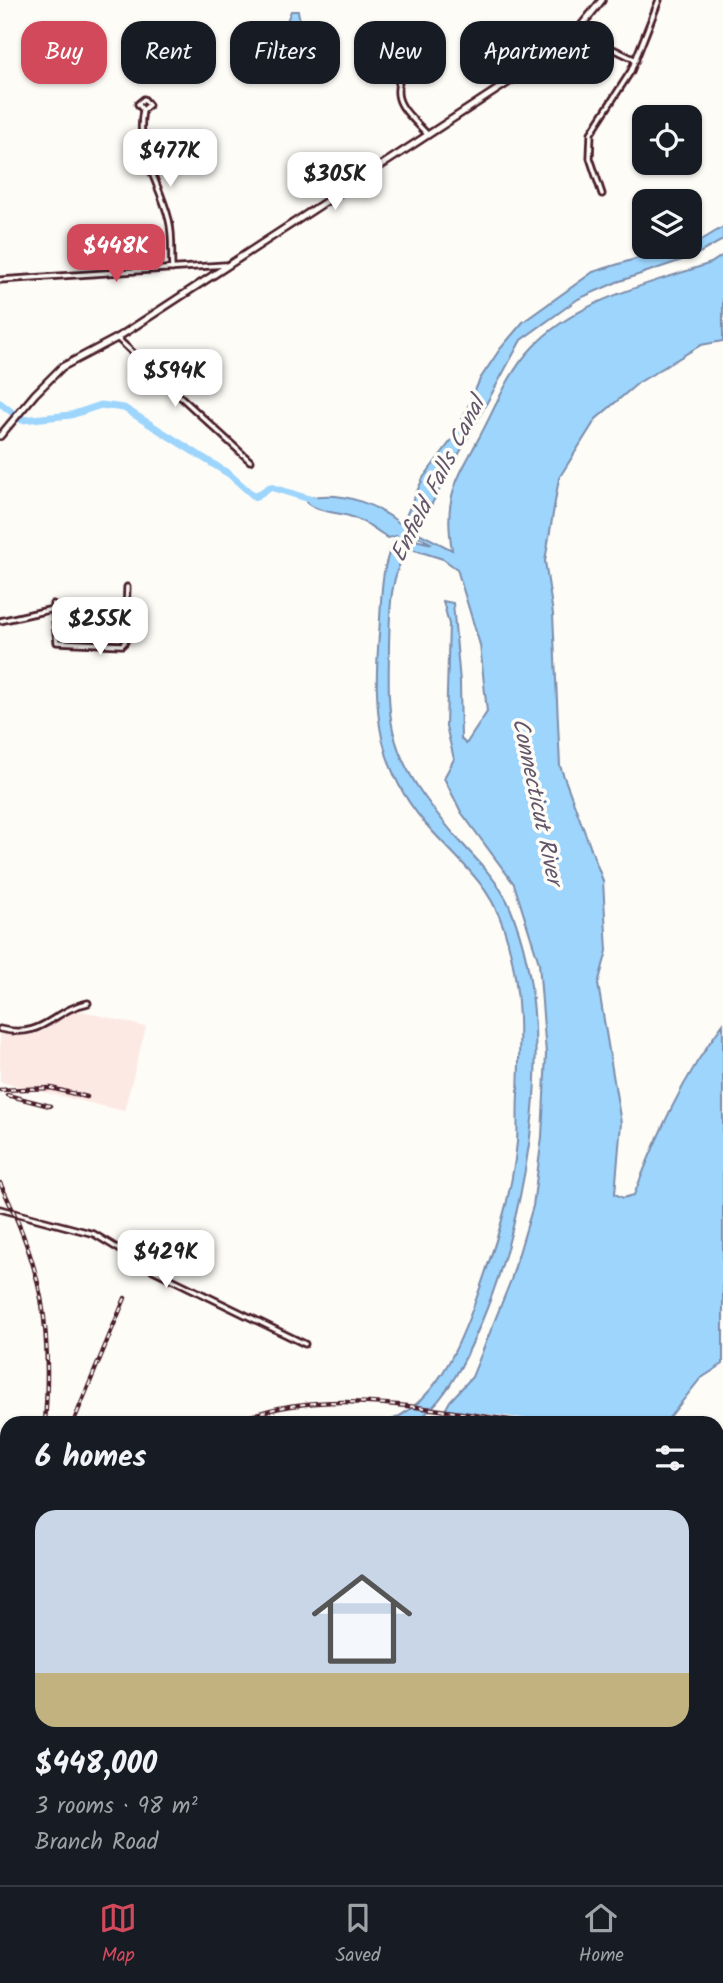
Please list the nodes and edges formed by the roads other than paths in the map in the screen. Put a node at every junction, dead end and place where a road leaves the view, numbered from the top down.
1 (602, 0) edge
2 (659, 0) edge
3 (585, 21) edge
4 (614, 49) edge
5 (636, 60) junction
6 (407, 61) joint
7 (397, 84) edge
8 (506, 84) edge
9 (142, 110) dead end
10 (428, 135) junction
11 (601, 194) dead end
12 (230, 265) junction
13 (172, 269) junction
14 (0, 280) edge
15 (117, 338) junction
16 (0, 436) edge
17 (250, 461) dead end
18 (127, 587) dead end
19 (0, 621) edge
20 (88, 1003) dead end
21 (0, 1029) edge
22 (0, 1209) edge
23 (305, 1345) dead end

1 - 3 main road
2 - 5 street
4 - 5 street
5 - 11 street
6 - 6 street
7 - 10 street
8 - 10 main road
9 - 13 street
10 - 12 main road
12 - 13 street
12 - 15 main road
13 - 14 street
15 - 16 main road
15 - 17 street
18 - 19 street
20 - 21 street
22 - 23 street

